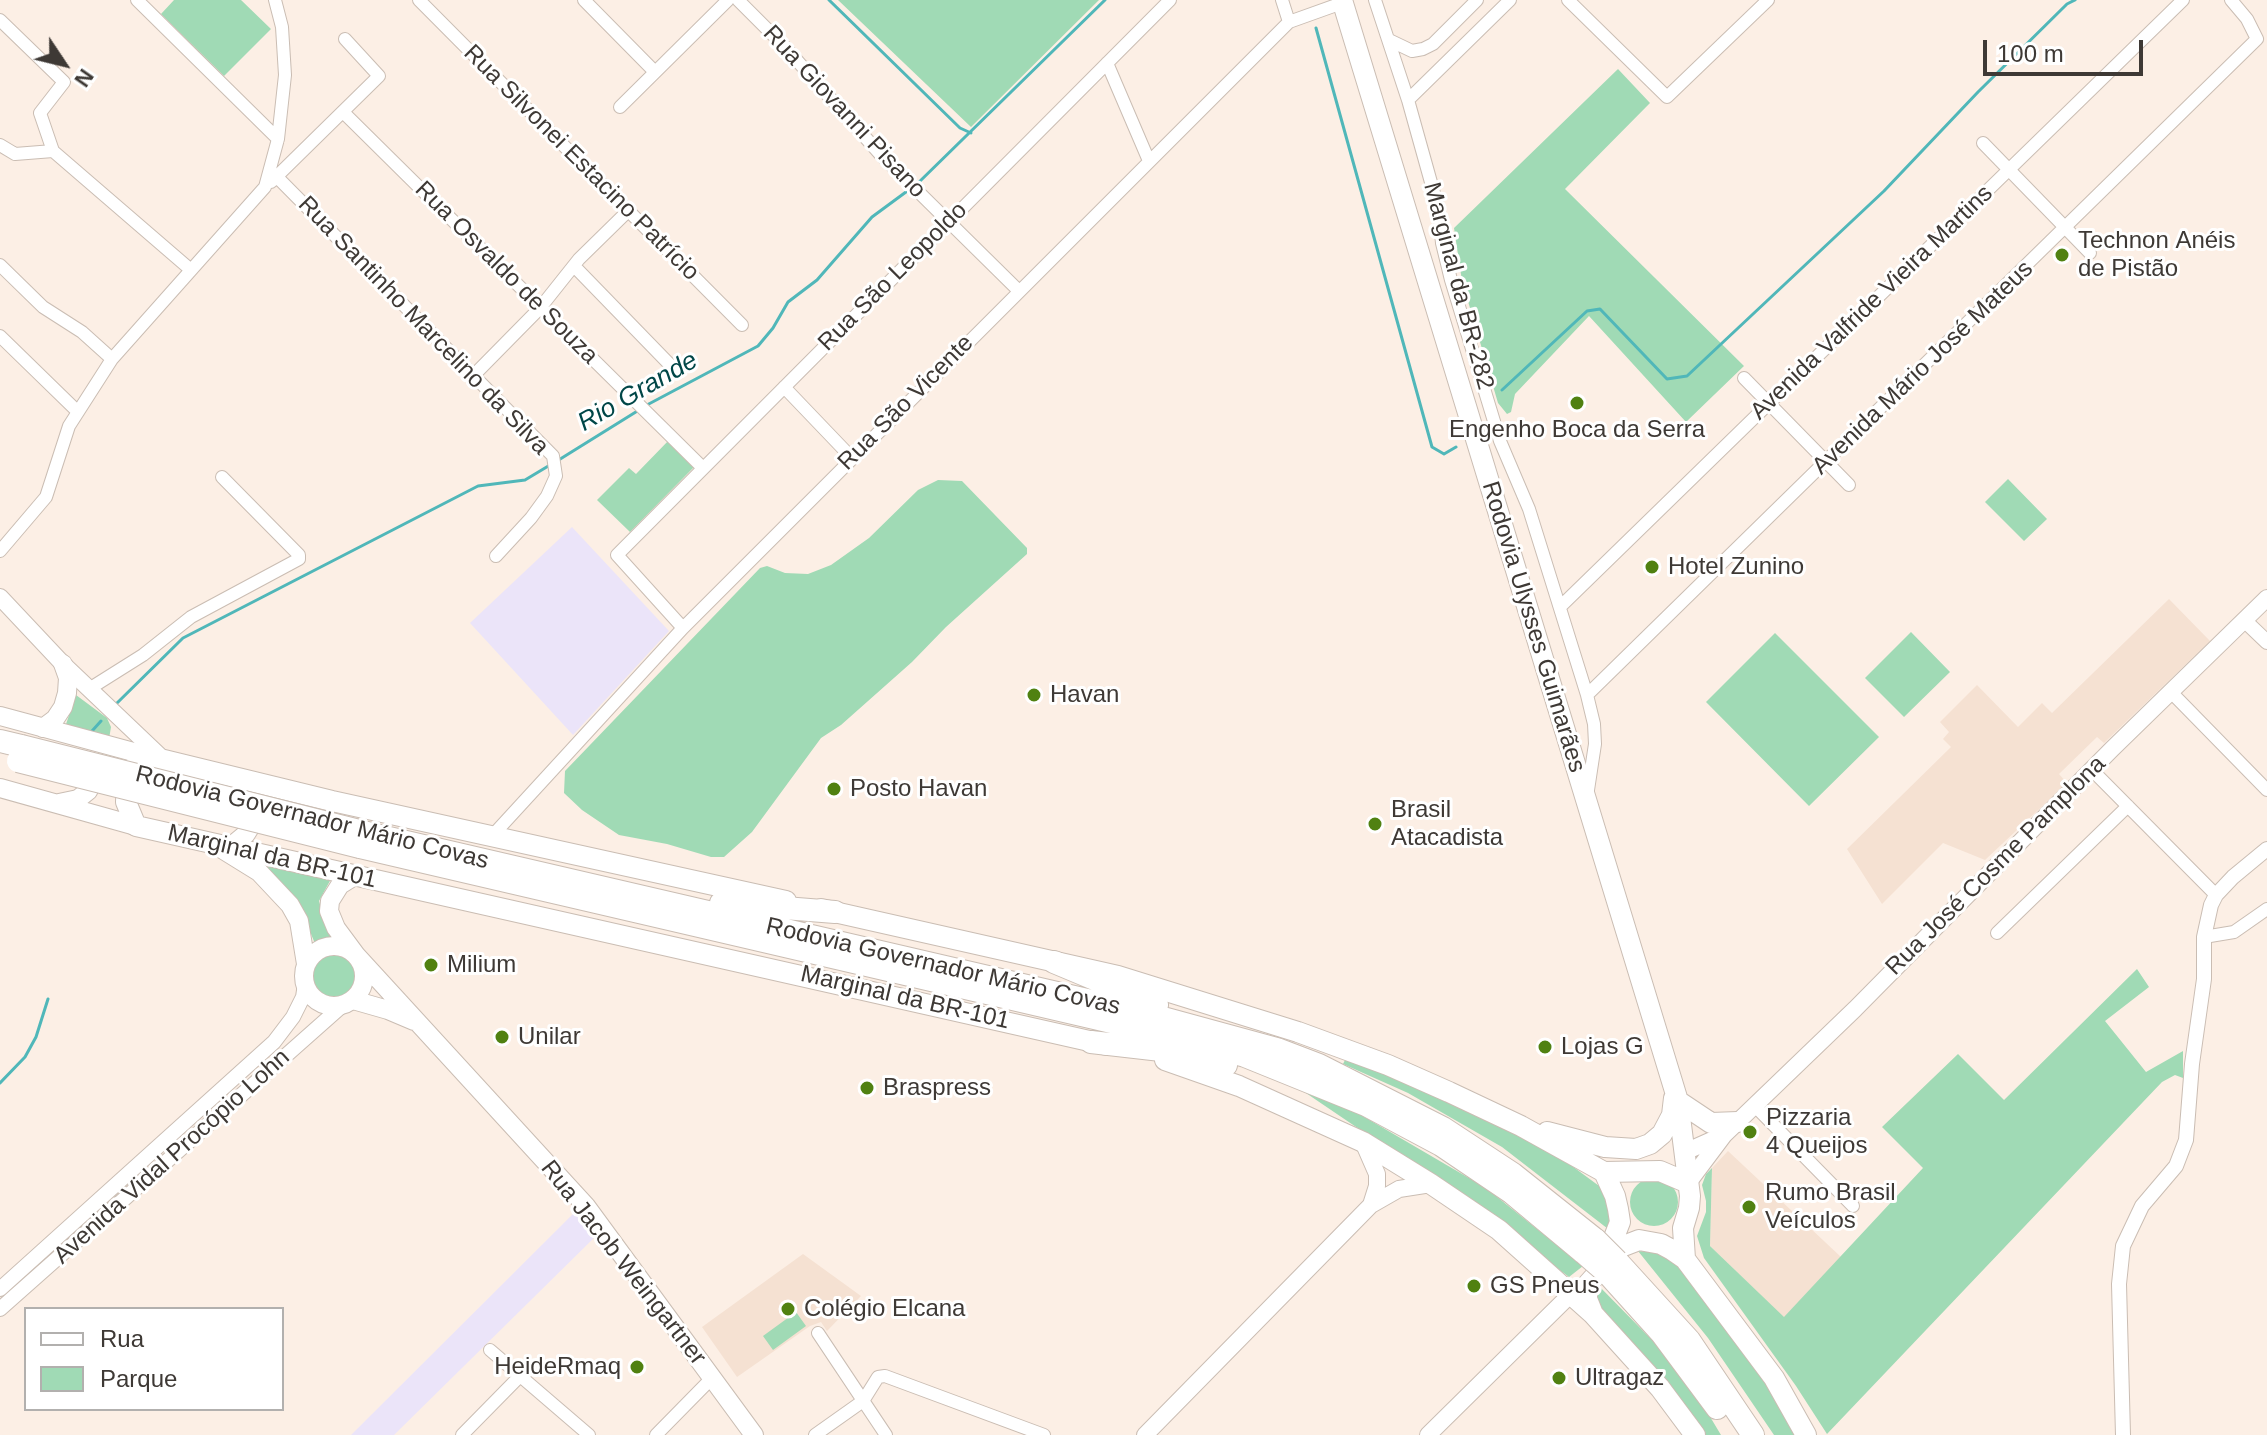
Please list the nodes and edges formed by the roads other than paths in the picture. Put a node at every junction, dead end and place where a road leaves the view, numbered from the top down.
1 (137, 0) edge
2 (275, 0) edge
3 (419, 0) edge
4 (584, 0) edge
5 (728, 0) edge
6 (738, 0) edge
7 (1170, 0) edge
8 (1282, 0) edge
9 (1375, 0) edge
10 (1477, 0) edge
11 (1510, 0) edge
12 (1568, 0) edge
13 (1768, 0) edge
14 (2183, 0) edge
15 (2231, 0) edge
16 (1342, 2) edge
17 (0, 20) edge
18 (1289, 22) junction
19 (345, 39) dead end
20 (1389, 40) junction
21 (1107, 63) junction
22 (655, 72) junction
23 (1408, 100) junction
24 (620, 107) dead end
25 (343, 112) junction
26 (278, 139) junction
27 (1983, 143) dead end
28 (0, 145) edge
29 (53, 151) junction
30 (1149, 161) junction
31 (2009, 170) junction
32 (278, 178) junction
33 (265, 187) junction
34 (628, 211) junction
35 (948, 222) junction
36 (2065, 228) junction
37 (2090, 253) dead end
38 (0, 265) edge
39 (574, 266) junction
40 (191, 270) junction
41 (1019, 291) junction
42 (540, 308) junction
43 (742, 325) dead end
44 (0, 336) edge
45 (112, 359) junction
46 (676, 371) dead end
47 (473, 376) junction
48 (1744, 378) dead end
49 (784, 387) junction
50 (1769, 404) junction
51 (78, 412) junction
52 (851, 457) junction
53 (1827, 462) junction
54 (703, 468) junction
55 (222, 477) dead end
56 (1849, 485) dead end
57 (0, 551) edge
58 (496, 556) dead end
59 (0, 597) edge
60 (2267, 598) edge
61 (1561, 606) junction
62 (2244, 620) junction
63 (683, 628) junction
64 (2267, 642) edge
65 (63, 664) junction
66 (89, 689) junction
67 (2170, 691) junction
68 (1587, 695) junction
69 (115, 713) junction
70 (0, 716) edge
71 (43, 728) junction
72 (68, 734) junction
73 (10, 751) edge
74 (128, 759) junction
75 (164, 760) junction
76 (2091, 769) junction
77 (242, 779) junction
78 (0, 788) edge
79 (2267, 790) edge
80 (332, 801) junction
81 (1586, 802) junction
82 (56, 804) junction
83 (2128, 806) junction
84 (136, 826) junction
85 (493, 835) junction
86 (362, 839) junction
87 (222, 847) junction
88 (2267, 849) edge
89 (313, 866) junction
90 (356, 875) junction
91 (2216, 895) junction
92 (644, 897) junction
93 (2267, 909) edge
94 (835, 912) junction
95 (1997, 933) dead end
96 (2204, 937) junction
97 (356, 955) junction
98 (1054, 962) junction
99 (306, 964) junction
100 (305, 984) junction
101 (348, 1002) junction
102 (420, 1025) junction
103 (1224, 1033) junction
104 (1091, 1042) junction
105 (1328, 1088) junction
106 (1676, 1096) junction
107 (1755, 1106) junction
108 (1521, 1126) junction
109 (1731, 1128) junction
110 (1363, 1142) junction
111 (1685, 1152) junction
112 (1650, 1170) junction
113 (1604, 1172) junction
114 (1688, 1183) junction
115 (1431, 1184) junction
116 (1371, 1205) junction
117 (1853, 1206) dead end
118 (1686, 1217) junction
119 (1603, 1253) junction
120 (1685, 1259) junction
121 (1549, 1272) junction
122 (0, 1289) edge
123 (1571, 1294) junction
124 (0, 1309) edge
125 (1593, 1314) junction
126 (818, 1333) dead end
127 (490, 1350) dead end
128 (520, 1376) junction
129 (712, 1378) junction
130 (863, 1401) junction
131 (580, 1433) edge
132 (462, 1435) edge
133 (656, 1435) edge
134 (754, 1435) edge
135 (815, 1435) edge
136 (886, 1435) edge
137 (1044, 1435) edge
138 (1145, 1435) edge
139 (1428, 1435) edge
140 (1695, 1435) edge
141 (1735, 1435) edge
142 (1756, 1435) edge
143 (1806, 1435) edge
144 (2123, 1435) edge

1 - 26 street
2 - 26 street
3 - 34 street, Rua Silvonei Estacino Patrício
4 - 22 street
5 - 22 street
6 - 35 street, Rua Giovanni Pisano
7 - 21 street, Rua São Leopoldo
8 - 18 street
9 - 20 street, Marginal da BR-282
10 - 20 street
11 - 23 street
12 - 13 street
14 - 31 street, Avenida Valfride Vieira Martins
15 - 36 street, Avenida Mário José Mateus
16 - 18 street, Rua São Vicente
16 - 81 highway, Rodovia Ulysses Guimarães
17 - 29 street
18 - 30 street, Rua São Vicente
19 - 25 street
20 - 23 street, Marginal da BR-282
21 - 30 street
21 - 35 street, Rua São Leopoldo
22 - 24 street
23 - 61 street, Marginal da BR-282
25 - 32 street
25 - 42 street, Rua Osvaldo de Souza
26 - 33 street
27 - 31 street
28 - 29 street
29 - 40 street
30 - 41 street, Rua São Vicente
31 - 36 street
31 - 50 street, Avenida Valfride Vieira Martins
32 - 33 street
32 - 47 street, Rua Santinho Marcelino da Silva
33 - 40 street
34 - 39 street
34 - 43 street, Rua Silvonei Estacino Patrício
35 - 41 street, Rua Giovanni Pisano
35 - 49 street, Rua São Leopoldo
36 - 37 street
36 - 53 street, Avenida Mário José Mateus
38 - 45 street
39 - 42 street
39 - 46 street
40 - 45 street
41 - 52 street, Rua São Vicente
42 - 47 street
42 - 54 street, Rua Osvaldo de Souza
44 - 51 street
45 - 51 street
47 - 58 street, Rua Santinho Marcelino da Silva
48 - 50 street
49 - 52 street
49 - 54 street, Rua São Leopoldo
50 - 53 street
50 - 61 street, Avenida Valfride Vieira Martins
51 - 57 street
52 - 63 street, Rua São Vicente
53 - 56 street
53 - 68 street, Avenida Mário José Mateus
54 - 63 street, Rua São Leopoldo
55 - 66 street
59 - 65 main road
60 - 62 main road, Rua José Cosme Pamplona
61 - 68 street, Marginal da BR-282
62 - 64 street
62 - 67 main road, Rua José Cosme Pamplona
63 - 85 street, Rua São Vicente
65 - 66 main road
65 - 71 main road
66 - 69 main road
67 - 76 main road, Rua José Cosme Pamplona
67 - 79 street
68 - 81 street, Marginal da BR-282
69 - 74 main road
69 - 75 main road
70 - 71 main road
71 - 72 main road
72 - 74 main road
72 - 82 main road
73 - 86 highway, Rodovia Governador Mário Covas, bridge
74 - 75 highway
74 - 84 highway
75 - 77 highway
76 - 83 street
76 - 107 main road, Rua José Cosme Pamplona
77 - 80 highway
77 - 87 main road
78 - 82 main road, Marginal da BR-101
80 - 85 highway
80 - 89 highway
81 - 106 highway, Rodovia Ulysses Guimarães
82 - 84 main road, Marginal da BR-101
83 - 91 street
83 - 95 street
84 - 87 highway, Marginal da BR-101
85 - 94 highway
86 - 92 highway, Rodovia Governador Mário Covas
86 - 105 highway, Rodovia Governador Mário Covas
87 - 89 highway, Marginal da BR-101
87 - 99 main road
88 - 91 street
89 - 90 highway, Marginal da BR-101
90 - 97 main road, Rua Jacob Weingartner
90 - 104 highway, Marginal da BR-101
91 - 96 street
92 - 94 highway
92 - 103 highway, Rodovia Governador Mário Covas
93 - 96 street
94 - 98 highway
96 - 144 street
97 - 99 main road
97 - 101 main road
97 - 102 main road, Rua Jacob Weingartner
98 - 103 highway
98 - 108 highway
99 - 100 main road
100 - 101 main road
100 - 122 street, Avenida Vidal Procópio Lohn
101 - 102 main road, Rua Jacob Weingartner
101 - 124 street, Avenida Vidal Procópio Lohn
102 - 129 main road, Rua Jacob Weingartner
103 - 119 highway, Rodovia Governador Mário Covas
104 - 105 highway
104 - 110 highway, Marginal da BR-101
105 - 119 highway, Rodovia Governador Mário Covas
106 - 108 highway
106 - 109 highway
106 - 111 highway, Rodovia Ulysses Guimarães
107 - 109 main road, Rua José Cosme Pamplona
107 - 117 street
108 - 113 highway
109 - 111 main road, Rua José Cosme Pamplona
109 - 114 main road, Rua José Cosme Pamplona
110 - 115 highway, Marginal da BR-101
110 - 116 main road
111 - 112 highway
111 - 114 highway, Rodovia Ulysses Guimarães
112 - 113 highway
112 - 114 highway
113 - 119 highway
114 - 118 highway, Rodovia Ulysses Guimarães
115 - 116 main road
115 - 121 highway, Marginal da BR-101
116 - 138 main road
118 - 119 highway
118 - 120 highway, Rodovia Ulysses Guimarães
119 - 121 highway
119 - 141 highway, Rodovia Governador Mário Covas
119 - 142 highway, Rodovia Governador Mário Covas
120 - 125 highway
120 - 143 highway
121 - 123 highway, Marginal da BR-101
123 - 125 highway, Marginal da BR-101
123 - 139 main road
125 - 140 highway, Marginal da BR-101
126 - 130 street
127 - 128 street
128 - 131 street
128 - 132 street
129 - 133 street
129 - 134 main road, Rua Jacob Weingartner
130 - 135 street
130 - 136 street
130 - 137 street

